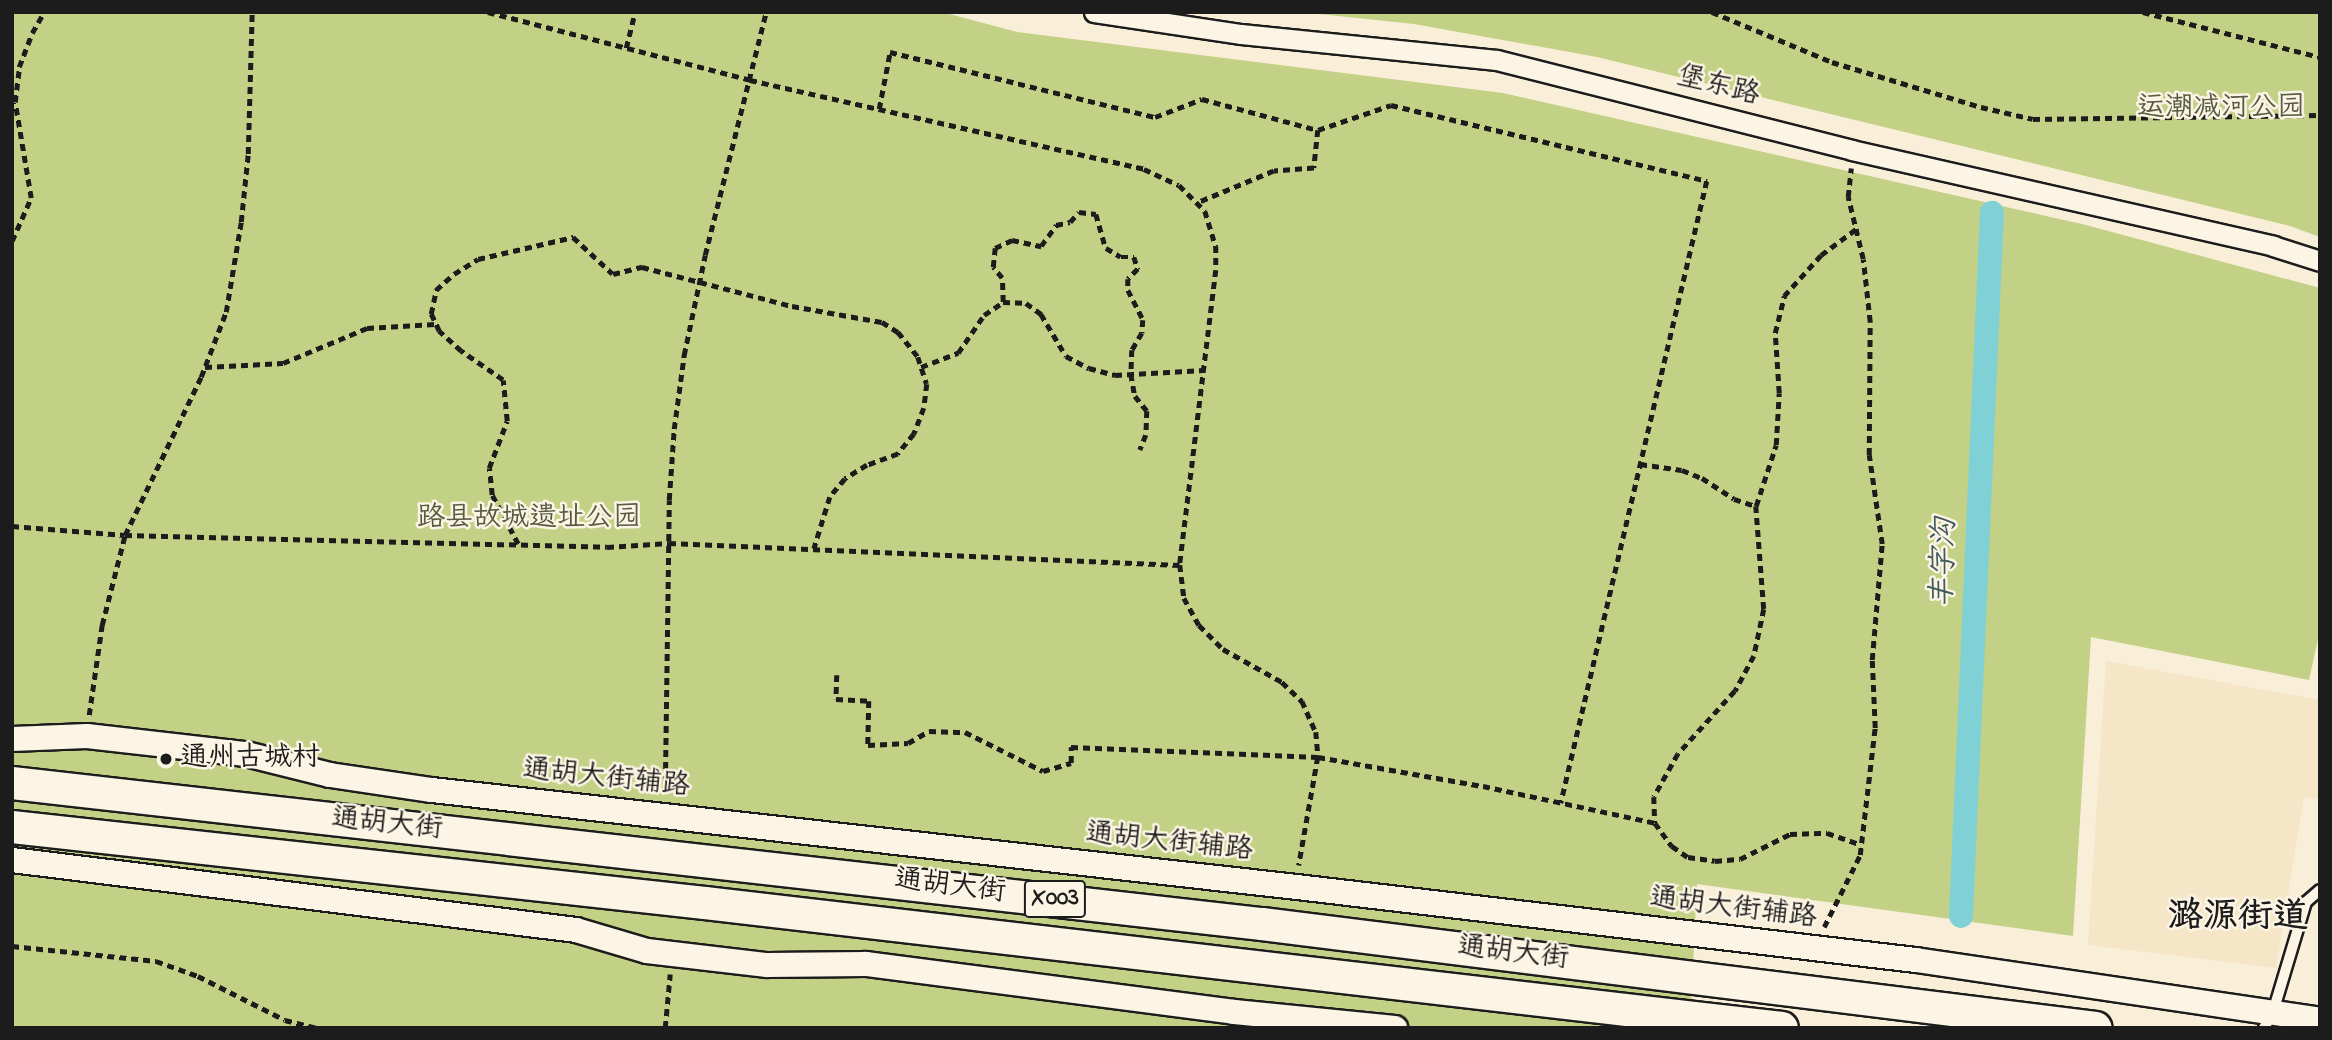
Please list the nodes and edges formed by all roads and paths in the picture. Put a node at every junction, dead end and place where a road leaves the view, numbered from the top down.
1 (44, 12) edge
2 (252, 12) edge
3 (488, 12) edge
4 (635, 12) edge
5 (766, 12) edge
6 (1094, 12) edge
7 (1712, 12) edge
8 (2143, 12) edge
9 (626, 48) junction
10 (2320, 57) edge
11 (750, 80) junction
12 (879, 109) junction
13 (2320, 115) edge
14 (18, 116) junction
15 (12, 119) edge
16 (1318, 130) junction
17 (1852, 150) junction
18 (1197, 203) junction
19 (1856, 229) junction
20 (12, 241) edge
21 (2320, 261) edge
22 (700, 282) junction
23 (1003, 302) junction
24 (436, 324) junction
25 (205, 367) junction
26 (921, 367) junction
27 (1204, 370) junction
28 (1131, 374) junction
29 (1140, 450) dead end
30 (1640, 464) junction
31 (1756, 506) junction
32 (12, 526) edge
33 (125, 535) junction
34 (669, 543) junction
35 (518, 544) junction
36 (814, 549) junction
37 (1180, 565) junction
38 (837, 674) dead end
39 (87, 736) junction
40 (12, 739) edge
41 (1318, 757) junction
42 (12, 783) edge
43 (665, 793) dead end
44 (1561, 803) junction
45 (1655, 822) junction
46 (12, 827) edge
47 (1861, 845) junction
48 (12, 860) edge
49 (1297, 887) junction
50 (2320, 890) edge
51 (1822, 931) dead end
52 (12, 946) edge
53 (671, 967) dead end
54 (2268, 1020) edge
55 (2320, 1020) edge
56 (296, 1023) junction
57 (290, 1028) edge
58 (317, 1028) edge
59 (665, 1028) edge
60 (1395, 1028) edge
61 (1782, 1028) edge
62 (2096, 1028) edge

1 - 14 path
2 - 25 path
3 - 9 path
4 - 9 path
5 - 11 path
6 - 17 street, 堡东路
7 - 13 path
8 - 10 path
9 - 11 path
11 - 12 path
11 - 22 path
12 - 16 path
12 - 18 path
14 - 15 path
14 - 20 path
16 - 18 path
16 - 30 path
17 - 19 path
17 - 21 street, 堡东路
18 - 27 path
19 - 31 path
19 - 47 path
22 - 24 path
22 - 26 path
22 - 34 path
23 - 26 path
23 - 28 path
23 - 28 path
24 - 25 path
24 - 35 path
25 - 33 path
26 - 36 path
27 - 28 path
27 - 37 path
28 - 29 path
30 - 31 path
30 - 44 path
31 - 45 path
32 - 33 path
33 - 35 path
33 - 39 path
34 - 35 path
34 - 36 path
34 - 43 path
36 - 37 path
37 - 41 path
38 - 41 path
39 - 40 street, 通胡大街辅路
39 - 49 street, 通胡大街辅路
41 - 44 path
41 - 49 path
42 - 62 main road, 通胡大街 / X003
44 - 45 path
45 - 47 path
46 - 61 main road, 通胡大街 / X003
47 - 51 path
48 - 60 street
49 - 54 street, 通胡大街辅路
50 - 54 lane
52 - 56 path
53 - 59 path
54 - 55 street, 通胡大街辅路
56 - 57 path
56 - 58 path

